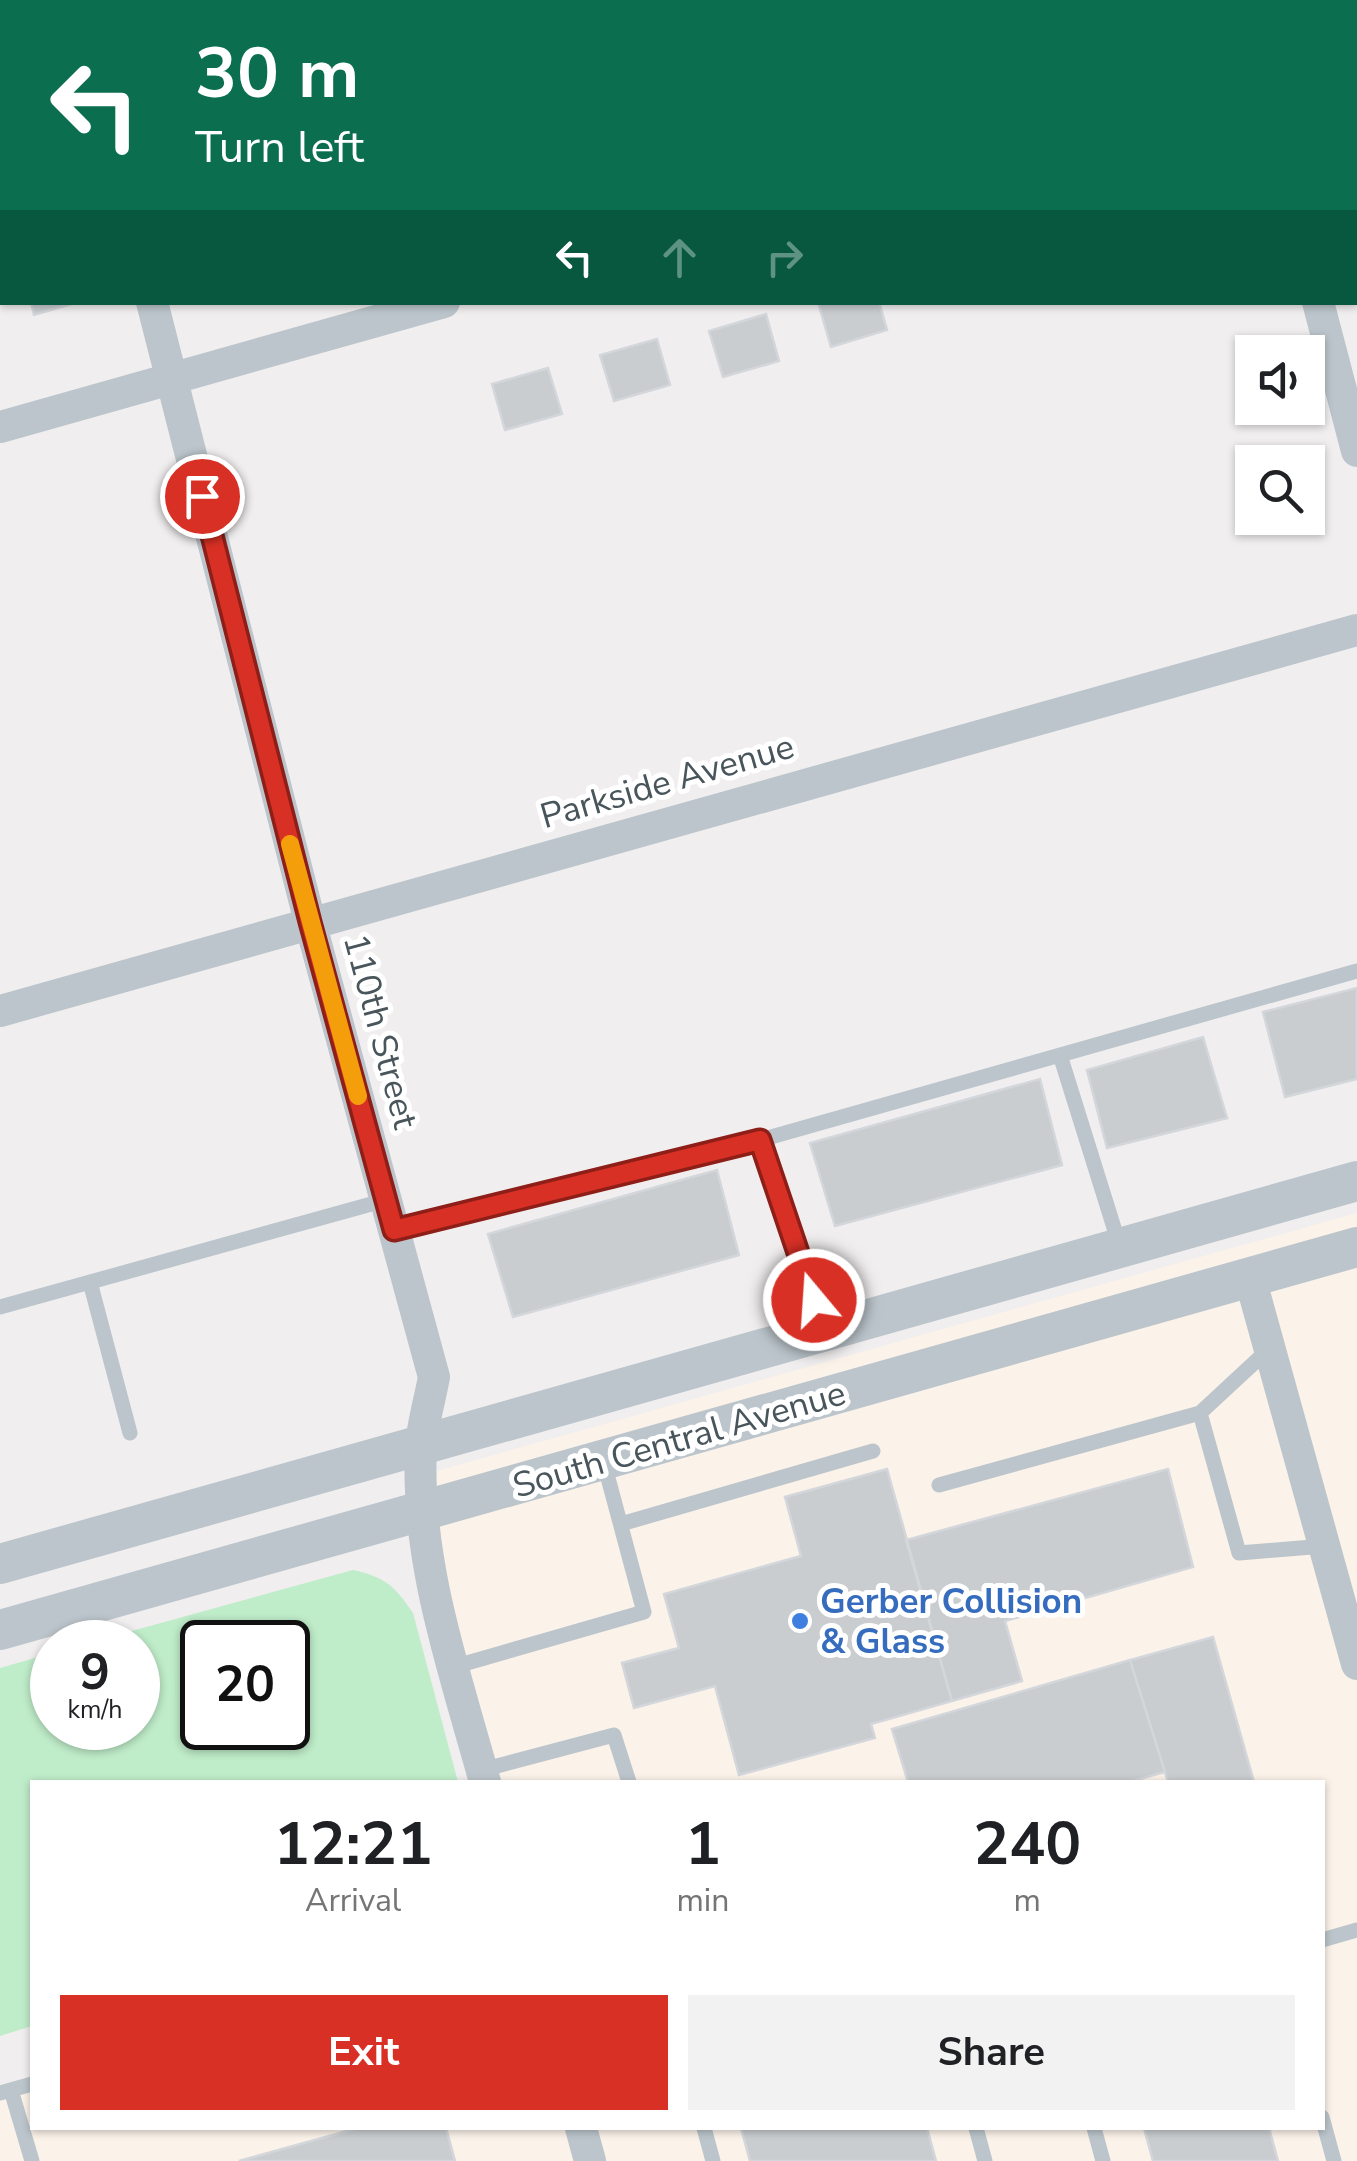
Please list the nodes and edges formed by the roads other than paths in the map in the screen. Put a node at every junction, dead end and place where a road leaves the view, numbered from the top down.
1 (153, 305) edge
2 (433, 305) edge
3 (1319, 305) edge
4 (173, 379) junction
5 (0, 427) edge
6 (1357, 452) edge
7 (1357, 630) edge
8 (310, 922) junction
9 (1357, 971) edge
10 (0, 1011) edge
11 (1060, 1055) junction
12 (760, 1140) junction
13 (1357, 1181) edge
14 (390, 1215) junction
15 (1357, 1247) edge
16 (1120, 1248) junction
17 (1250, 1278) junction
18 (90, 1282) junction
19 (0, 1307) edge
20 (824, 1332) junction
21 (1269, 1349) junction
22 (1200, 1413) junction
23 (130, 1433) dead end
24 (422, 1444) junction
25 (873, 1451) dead end
26 (603, 1460) junction
27 (939, 1485) dead end
28 (423, 1511) junction
29 (621, 1524) junction
30 (1324, 1546) junction
31 (0, 1564) edge
32 (0, 1630) edge
33 (1357, 1664) edge
34 (453, 1667) junction
35 (483, 1776) edge
36 (628, 1780) edge
37 (1357, 1930) edge
38 (1325, 1939) edge
39 (30, 2085) edge
40 (5, 2092) edge
41 (1325, 2128) edge
42 (581, 2130) edge
43 (704, 2130) edge
44 (977, 2130) edge
45 (1095, 2130) edge
46 (32, 2161) edge
47 (590, 2161) edge
48 (712, 2161) edge
49 (985, 2161) edge
50 (1103, 2161) edge
51 (1334, 2161) edge

1 - 4 street, 110th Street
2 - 4 street
3 - 6 street
4 - 5 street
4 - 8 street, 110th Street
7 - 8 street, Parkside Avenue
8 - 10 street, Parkside Avenue
8 - 14 street, 110th Street
9 - 11 lane
11 - 12 lane
11 - 16 lane
12 - 14 lane
12 - 20 lane
13 - 16 street, South Central Avenue
14 - 18 lane
14 - 24 street, 110th Street
15 - 17 street, South Central Avenue
16 - 20 street, South Central Avenue
17 - 21 street
17 - 26 street, South Central Avenue
18 - 19 lane
18 - 23 lane
20 - 24 street, South Central Avenue
21 - 22 lane
21 - 30 street
22 - 27 lane
22 - 30 lane
24 - 28 street, 110th Street
24 - 31 street, South Central Avenue
25 - 29 lane
26 - 28 street, South Central Avenue
26 - 29 lane
28 - 32 street, South Central Avenue
28 - 34 street, 110th Street
29 - 34 lane
30 - 33 street
34 - 35 street, 110th Street
35 - 36 lane
37 - 38 lane
39 - 40 lane
40 - 46 lane
41 - 51 lane
42 - 47 street
43 - 48 lane
44 - 49 lane
45 - 50 lane

